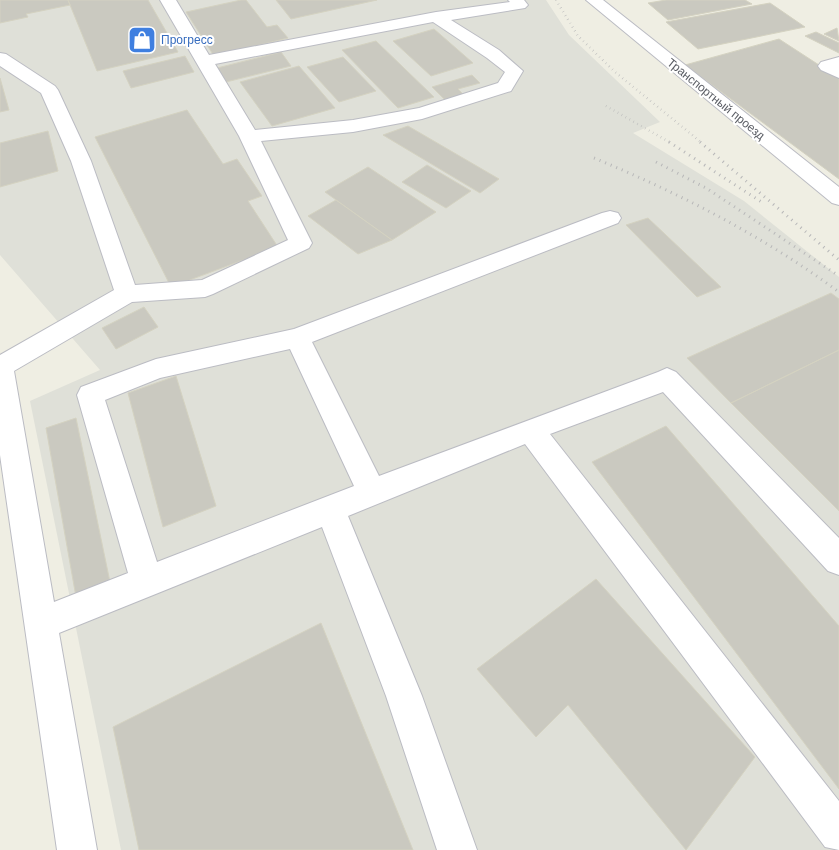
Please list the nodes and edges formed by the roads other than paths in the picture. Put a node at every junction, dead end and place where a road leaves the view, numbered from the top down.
1 (168, 0) edge
2 (516, 0) edge
3 (594, 0) edge
4 (436, 17) junction
5 (205, 61) junction
6 (839, 62) edge
7 (5, 65) edge
8 (839, 73) edge
9 (249, 136) junction
10 (839, 198) edge
11 (610, 218) dead end
12 (127, 294) junction
13 (297, 338) junction
14 (0, 366) edge
15 (530, 430) junction
16 (372, 492) junction
17 (330, 509) junction
18 (839, 560) edge
19 (147, 582) junction
20 (41, 624) junction
21 (839, 832) edge
22 (77, 850) edge
23 (457, 850) edge

1 - 5 street
2 - 4 street
3 - 10 street, Транспортный проезд
4 - 5 street
4 - 9 street
5 - 9 street
6 - 8 street
7 - 12 street
9 - 12 street
11 - 13 street
12 - 14 street
13 - 16 street
13 - 19 street
14 - 20 street
15 - 16 street
15 - 18 street
15 - 21 street
16 - 17 street
17 - 19 street
17 - 23 street
19 - 20 street
20 - 22 street

